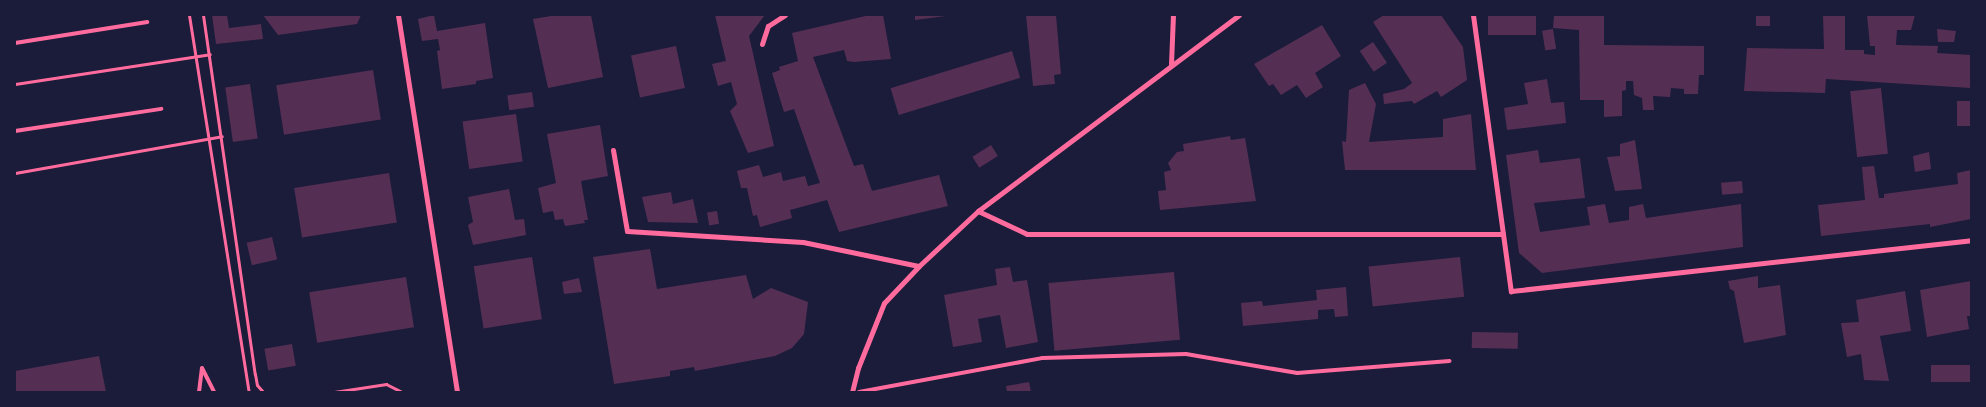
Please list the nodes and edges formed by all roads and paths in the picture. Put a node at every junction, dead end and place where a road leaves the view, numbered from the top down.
1 (189, 15) edge
2 (203, 15) edge
3 (398, 15) edge
4 (785, 15) edge
5 (1174, 15) edge
6 (1239, 15) edge
7 (1473, 15) edge
8 (147, 22) dead end
9 (15, 43) edge
10 (762, 44) dead end
11 (210, 54) junction
12 (195, 56) junction
13 (1171, 64) junction
14 (15, 84) edge
15 (161, 108) dead end
16 (15, 131) edge
17 (222, 136) junction
18 (209, 139) junction
19 (613, 150) dead end
20 (15, 173) edge
21 (978, 211) junction
22 (1503, 234) junction
23 (1971, 240) edge
24 (919, 266) junction
25 (1450, 361) dead end
26 (199, 392) edge
27 (214, 392) edge
28 (249, 392) edge
29 (263, 392) edge
30 (334, 392) edge
31 (402, 392) edge
32 (457, 392) edge
33 (852, 392) edge
34 (859, 392) edge

1 - 12 path
2 - 11 path
3 - 32 street
4 - 10 street
5 - 13 street
6 - 13 street
7 - 22 street
8 - 9 lane
11 - 12 path
11 - 17 path
12 - 14 path
12 - 18 path
13 - 21 street
15 - 16 lane
17 - 18 path
17 - 29 path
18 - 20 path
18 - 28 path
19 - 24 street
21 - 22 street
21 - 24 street
22 - 23 street
24 - 33 street
25 - 34 lane
26 - 27 lane
30 - 31 path

